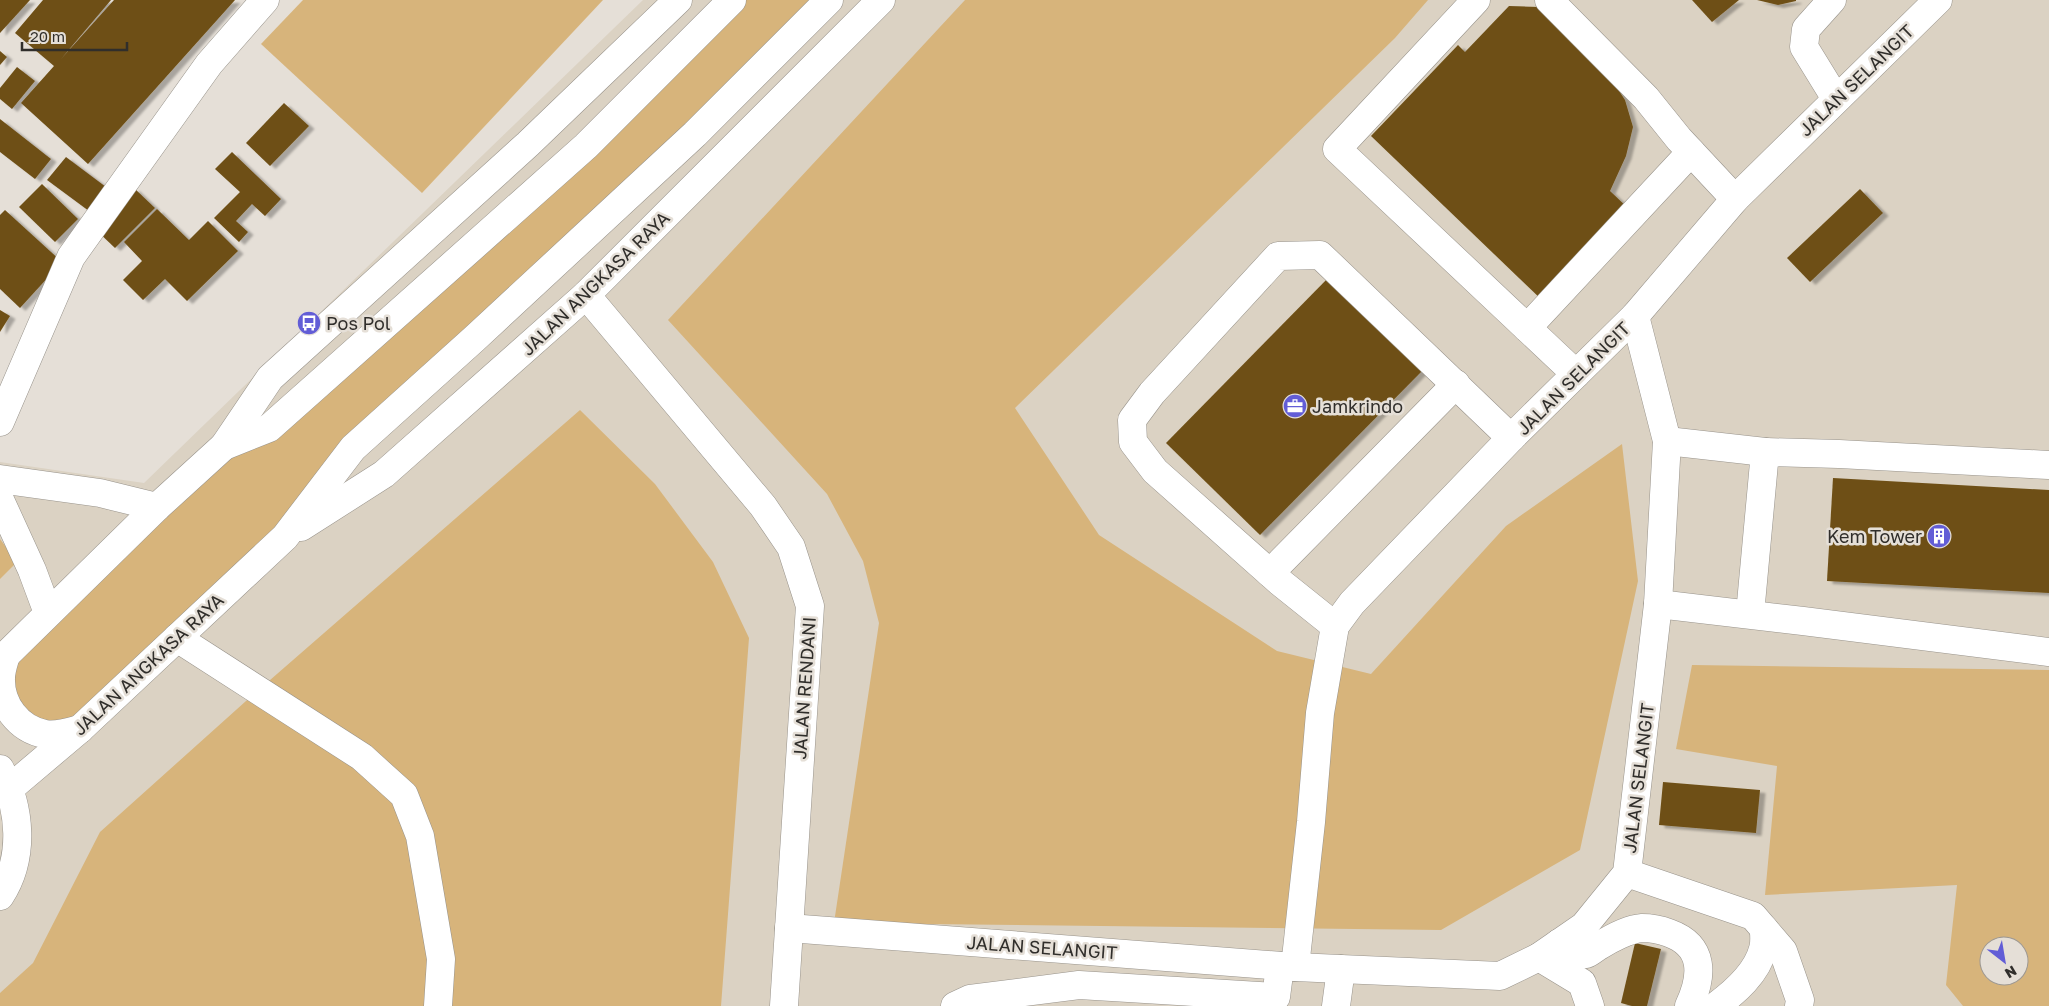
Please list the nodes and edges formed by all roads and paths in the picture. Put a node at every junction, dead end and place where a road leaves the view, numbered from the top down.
1 (265, 0) edge
2 (678, 0) edge
3 (732, 0) edge
4 (829, 0) edge
5 (881, 0) edge
6 (1476, 0) edge
7 (1549, 0) edge
8 (1832, 0) edge
9 (1938, 0) edge
10 (1836, 99) junction
11 (1691, 152) junction
12 (1735, 199) junction
13 (586, 295) junction
14 (1635, 316) junction
15 (1527, 328) junction
16 (1576, 374) junction
17 (1456, 384) junction
18 (0, 422) edge
19 (1511, 438) junction
20 (1667, 441) junction
21 (224, 446) junction
22 (1765, 452) junction
23 (2049, 465) edge
24 (0, 480) edge
25 (0, 500) edge
26 (157, 507) junction
27 (285, 537) junction
28 (1270, 573) junction
29 (1658, 604) junction
30 (48, 613) junction
31 (1750, 614) junction
32 (1335, 626) junction
33 (177, 638) junction
34 (2049, 652) edge
35 (3, 658) edge
36 (80, 729) junction
37 (5, 779) edge
38 (1627, 873) junction
39 (0, 896) edge
40 (789, 928) junction
41 (1764, 930) junction
42 (1549, 950) junction
43 (1288, 967) junction
44 (1341, 969) junction
45 (1275, 1002) edge
46 (1802, 1004) edge
47 (438, 1006) edge
48 (784, 1006) edge
49 (955, 1006) edge
50 (1336, 1006) edge
51 (1590, 1006) edge
52 (1688, 1006) edge
53 (1716, 1006) edge

1 - 18 street
2 - 21 street
3 - 21 street
4 - 27 street, JALAN ANGKASA RAYA
5 - 13 street, JALAN ANGKASA RAYA
6 - 15 street
7 - 11 street
8 - 10 street
9 - 10 street, JALAN SELANGIT
10 - 12 street, JALAN SELANGIT
11 - 12 street
11 - 15 street
12 - 14 street, JALAN SELANGIT
13 - 27 street, JALAN ANGKASA RAYA
13 - 40 street, JALAN RENDANI
14 - 16 street, JALAN SELANGIT
14 - 20 street, JALAN SELANGIT
15 - 16 street
16 - 19 street, JALAN SELANGIT
17 - 19 street
17 - 28 street
17 - 28 street
19 - 32 street, JALAN SELANGIT
20 - 22 street
20 - 29 street, JALAN SELANGIT
21 - 26 street
22 - 23 street
22 - 31 street
24 - 26 street
25 - 30 street
26 - 30 street
27 - 33 street, JALAN ANGKASA RAYA
28 - 32 street
29 - 31 street
29 - 38 street, JALAN SELANGIT
30 - 35 street
31 - 34 street
32 - 43 street, JALAN SELANGIT
33 - 36 street, JALAN ANGKASA RAYA
33 - 47 street
35 - 36 street
36 - 37 street, JALAN ANGKASA RAYA
37 - 39 street
38 - 41 street
38 - 42 street, JALAN SELANGIT
40 - 43 street, JALAN SELANGIT
40 - 48 street, JALAN RENDANI
41 - 46 street
41 - 53 street
42 - 44 street, JALAN SELANGIT
42 - 51 street
42 - 52 street
43 - 44 street, JALAN SELANGIT
43 - 45 street
44 - 50 street
45 - 49 street

